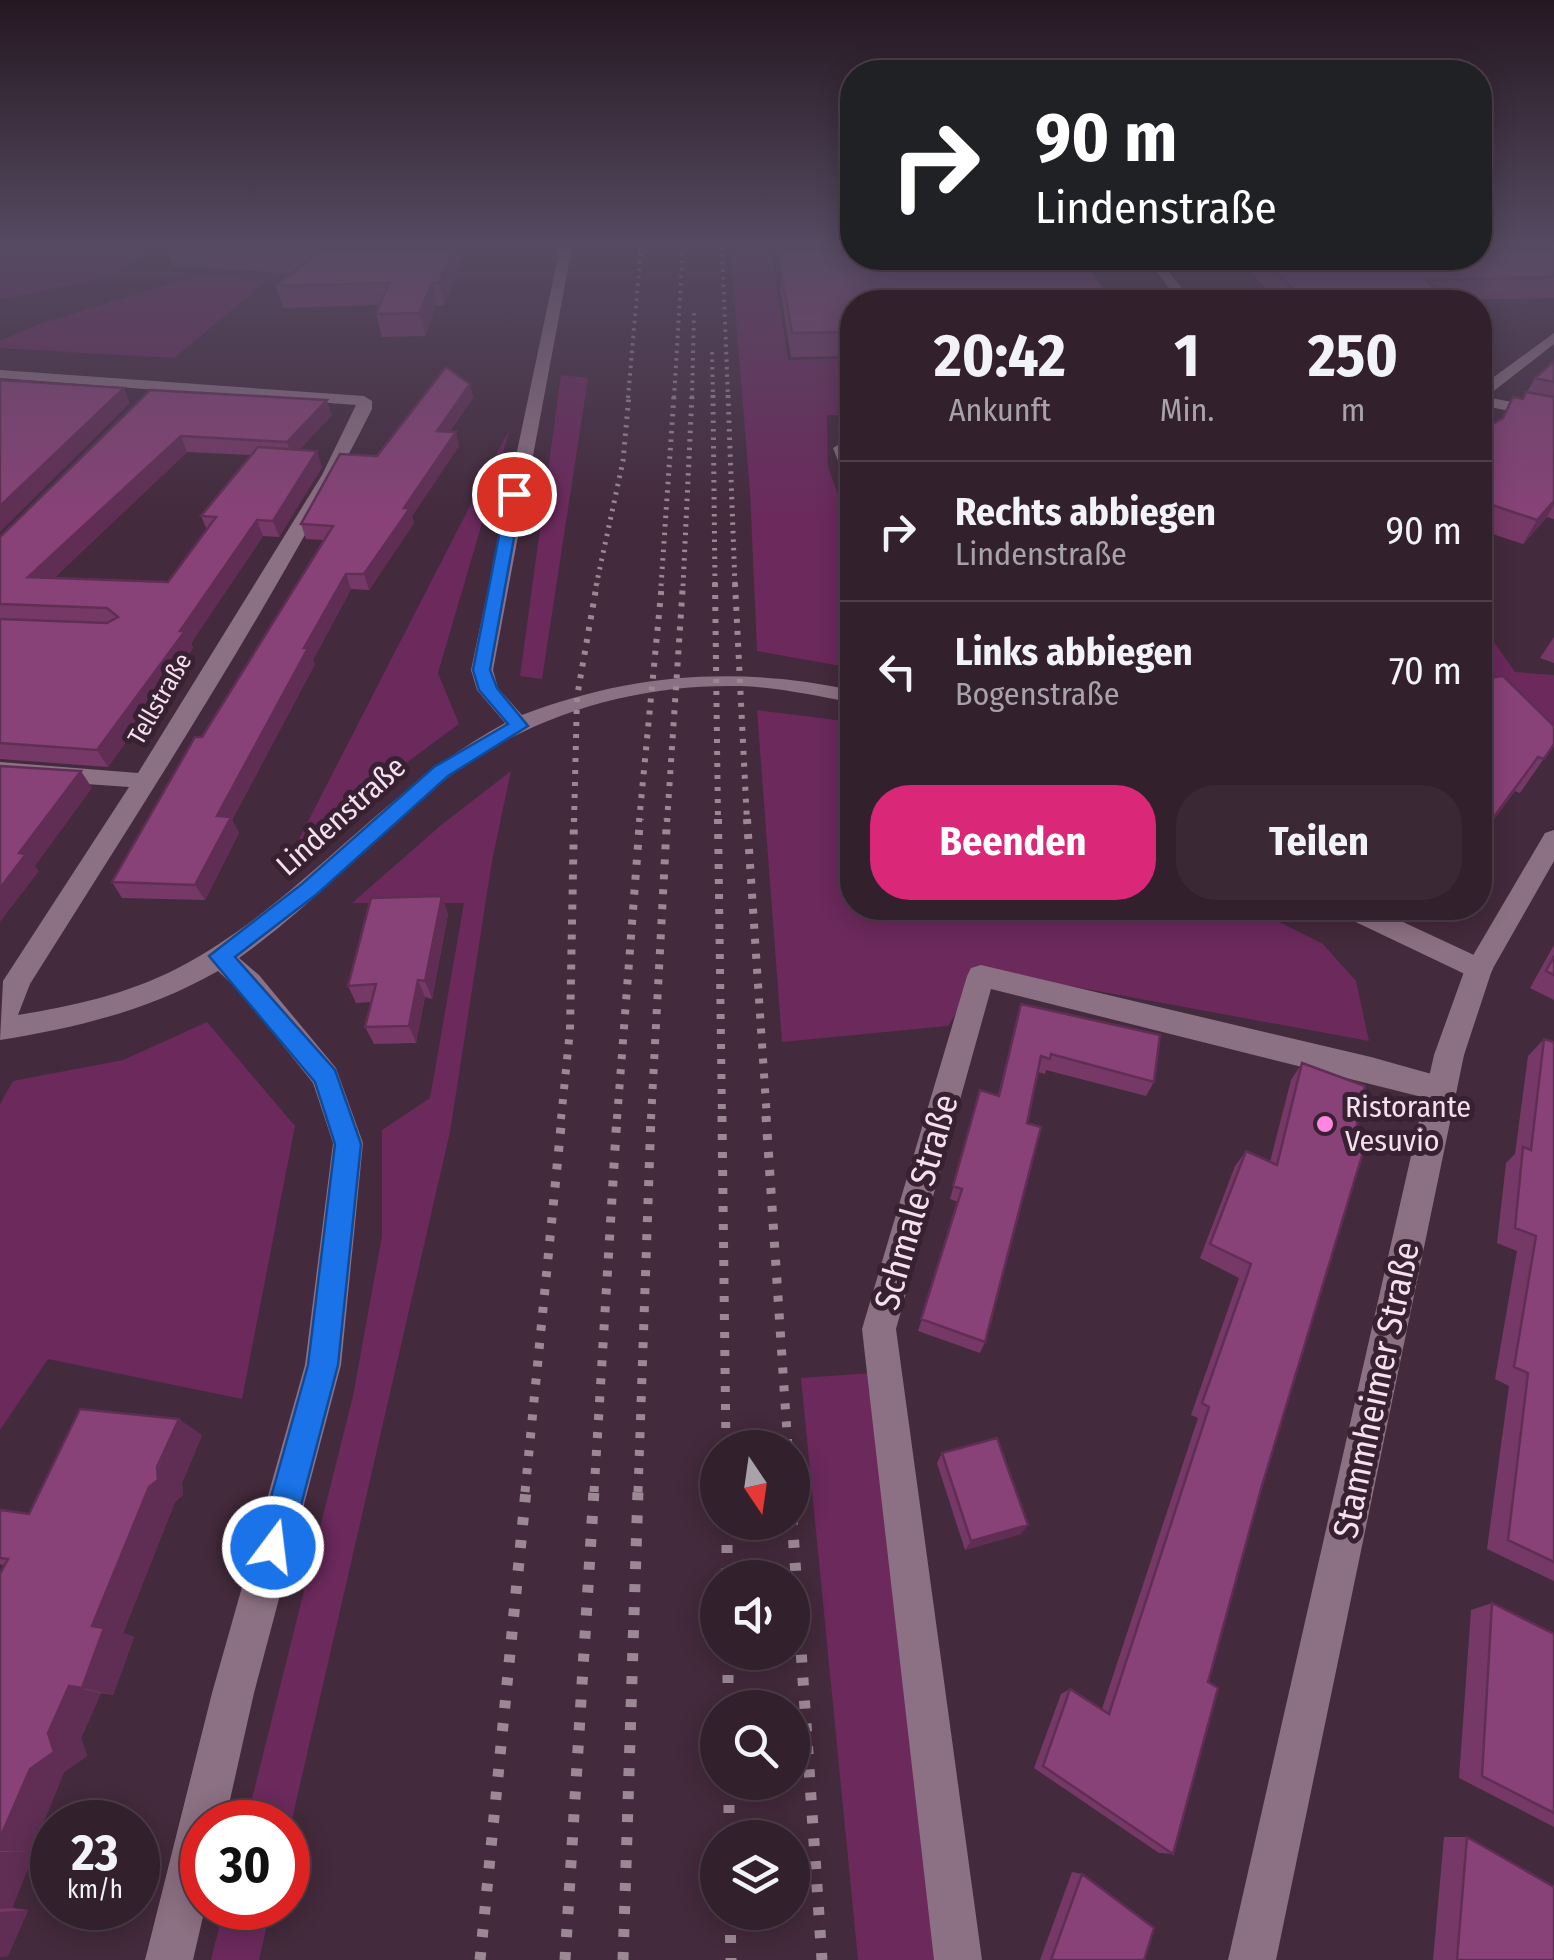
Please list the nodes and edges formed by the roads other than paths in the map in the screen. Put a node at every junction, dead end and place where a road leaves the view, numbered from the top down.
1 (548, 338) edge
2 (1552, 338) edge
3 (0, 374) edge
4 (162, 385) junction
5 (1492, 394) edge
6 (149, 399) edge
7 (1492, 400) edge
8 (1554, 415) edge
9 (840, 694) edge
10 (524, 723) junction
11 (0, 770) edge
12 (145, 781) junction
13 (1554, 839) edge
14 (1376, 920) edge
15 (220, 956) junction
16 (1480, 969) junction
17 (0, 1026) edge
18 (1442, 1089) junction
19 (170, 1960) edge
20 (958, 1960) edge
21 (1252, 1960) edge

1 - 10 street
2 - 5 street
3 - 4 street
4 - 6 street
4 - 12 street, Tellstraße
7 - 8 street
9 - 10 street, Lindenstraße
10 - 15 street, Lindenstraße
11 - 12 street
12 - 17 street, Tellstraße
13 - 16 street, Stammheimer Straße
14 - 16 street
15 - 17 street, Lindenstraße
15 - 19 street
16 - 18 street, Stammheimer Straße
18 - 20 street, Schmale Straße
18 - 21 street, Stammheimer Straße

